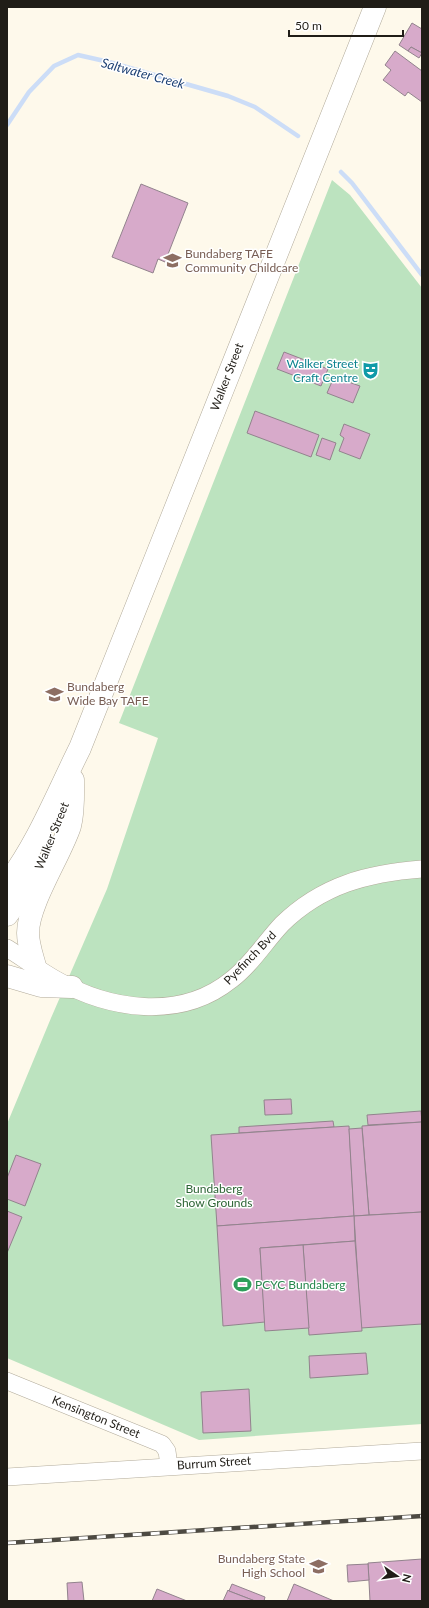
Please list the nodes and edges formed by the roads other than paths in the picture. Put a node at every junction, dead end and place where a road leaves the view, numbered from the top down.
1 (375, 7) edge
2 (80, 748) junction
3 (73, 780) junction
4 (422, 869) edge
5 (7, 884) edge
6 (7, 915) edge
7 (7, 948) edge
8 (35, 966) junction
9 (7, 976) edge
10 (72, 987) junction
11 (7, 1381) edge
12 (422, 1451) edge
13 (169, 1466) junction
14 (7, 1477) edge

1 - 2 main road, Walker Street
2 - 3 main road, Walker Street
2 - 5 main road, Walker Street
3 - 6 main road, Walker Street
3 - 8 main road
4 - 10 street, Pyefinch Bvd
7 - 8 street, Pyefinch Bvd
8 - 10 street, Pyefinch Bvd
9 - 10 main road
11 - 13 street, Kensington Street
12 - 13 street, Burrum Street
13 - 14 street, Burrum Street

